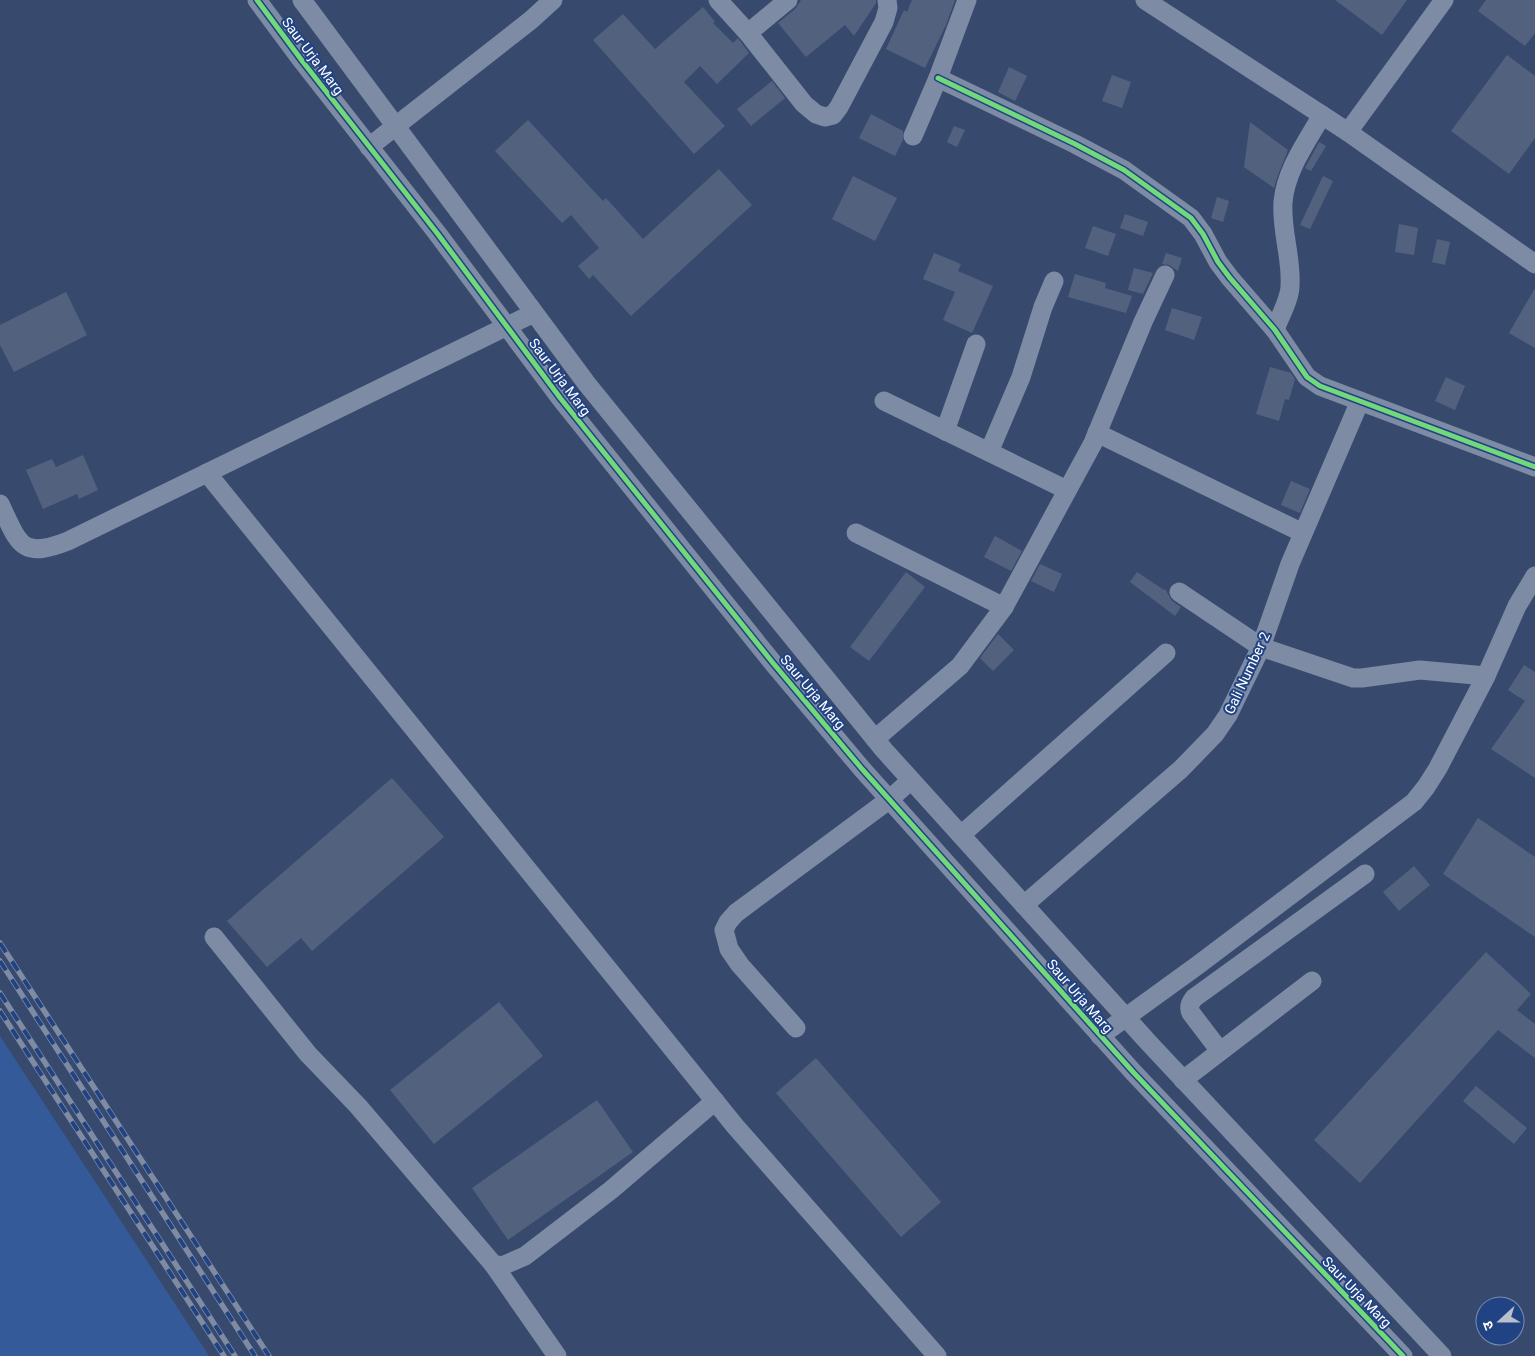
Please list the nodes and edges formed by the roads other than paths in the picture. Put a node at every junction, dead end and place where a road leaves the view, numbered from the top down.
1 (257, 0) edge
2 (302, 0) edge
3 (553, 0) edge
4 (718, 0) edge
5 (788, 0) edge
6 (887, 0) edge
7 (967, 0) edge
8 (1145, 0) edge
9 (1444, 0) edge
10 (748, 33) junction
11 (938, 78) junction
12 (1322, 115) junction
13 (395, 126) junction
14 (1348, 132) junction
15 (913, 136) dead end
16 (369, 147) junction
17 (1535, 264) edge
18 (1165, 276) dead end
19 (1054, 281) dead end
20 (534, 313) junction
21 (508, 327) junction
22 (1275, 330) junction
23 (976, 344) dead end
24 (884, 401) dead end
25 (1360, 401) junction
26 (945, 431) junction
27 (1097, 433) junction
28 (989, 452) junction
29 (1535, 468) edge
30 (207, 473) junction
31 (1068, 490) junction
32 (0, 504) edge
33 (856, 533) dead end
34 (1303, 533) junction
35 (1535, 576) edge
36 (1179, 592) dead end
37 (760, 597) junction
38 (1004, 607) junction
39 (737, 618) junction
40 (1262, 647) junction
41 (1166, 653) dead end
42 (1486, 676) junction
43 (875, 739) junction
44 (911, 780) junction
45 (890, 799) junction
46 (961, 835) junction
47 (1365, 874) dead end
48 (1024, 905) junction
49 (214, 936) dead end
50 (1312, 981) dead end
51 (1126, 1018) junction
52 (796, 1028) dead end
53 (1100, 1036) junction
54 (1220, 1051) junction
55 (1183, 1080) junction
56 (715, 1101) junction
57 (493, 1264) junction
58 (557, 1356) edge
59 (937, 1356) edge
60 (1403, 1356) edge
61 (1442, 1356) edge

1 - 16 street, Saur Urja Marg
2 - 13 street, Saur Urja Marg
3 - 13 street
4 - 10 street
5 - 10 street
6 - 10 street
7 - 11 street
8 - 12 street
9 - 14 street
11 - 15 street
11 - 22 street
12 - 14 street
12 - 22 street
13 - 16 street
13 - 20 street, Saur Urja Marg
14 - 17 street
16 - 21 street, Saur Urja Marg
18 - 27 street
19 - 28 street
20 - 21 street
20 - 37 street, Saur Urja Marg
21 - 30 street
21 - 39 street, Saur Urja Marg
22 - 25 street
23 - 26 street
24 - 26 street
25 - 29 street
25 - 34 street, Gali Number 2
26 - 28 street
27 - 31 street
27 - 34 street
28 - 31 street
30 - 32 street
30 - 56 street
31 - 38 street
33 - 38 street
34 - 40 street, Gali Number 2
35 - 42 street
36 - 40 street
37 - 39 street
37 - 43 street, Saur Urja Marg
38 - 43 street
39 - 45 street, Saur Urja Marg
40 - 42 street
40 - 48 street, Gali Number 2
41 - 46 street
42 - 51 street
43 - 44 street, Saur Urja Marg
44 - 45 street
44 - 46 street, Saur Urja Marg
45 - 52 street
45 - 53 street, Saur Urja Marg
46 - 48 street, Saur Urja Marg
47 - 54 street
48 - 51 street, Saur Urja Marg
49 - 57 street
50 - 54 street
51 - 53 street
51 - 55 street, Saur Urja Marg
53 - 60 street, Saur Urja Marg
54 - 55 street
55 - 61 street, Saur Urja Marg
56 - 57 street
56 - 59 street
57 - 58 street

